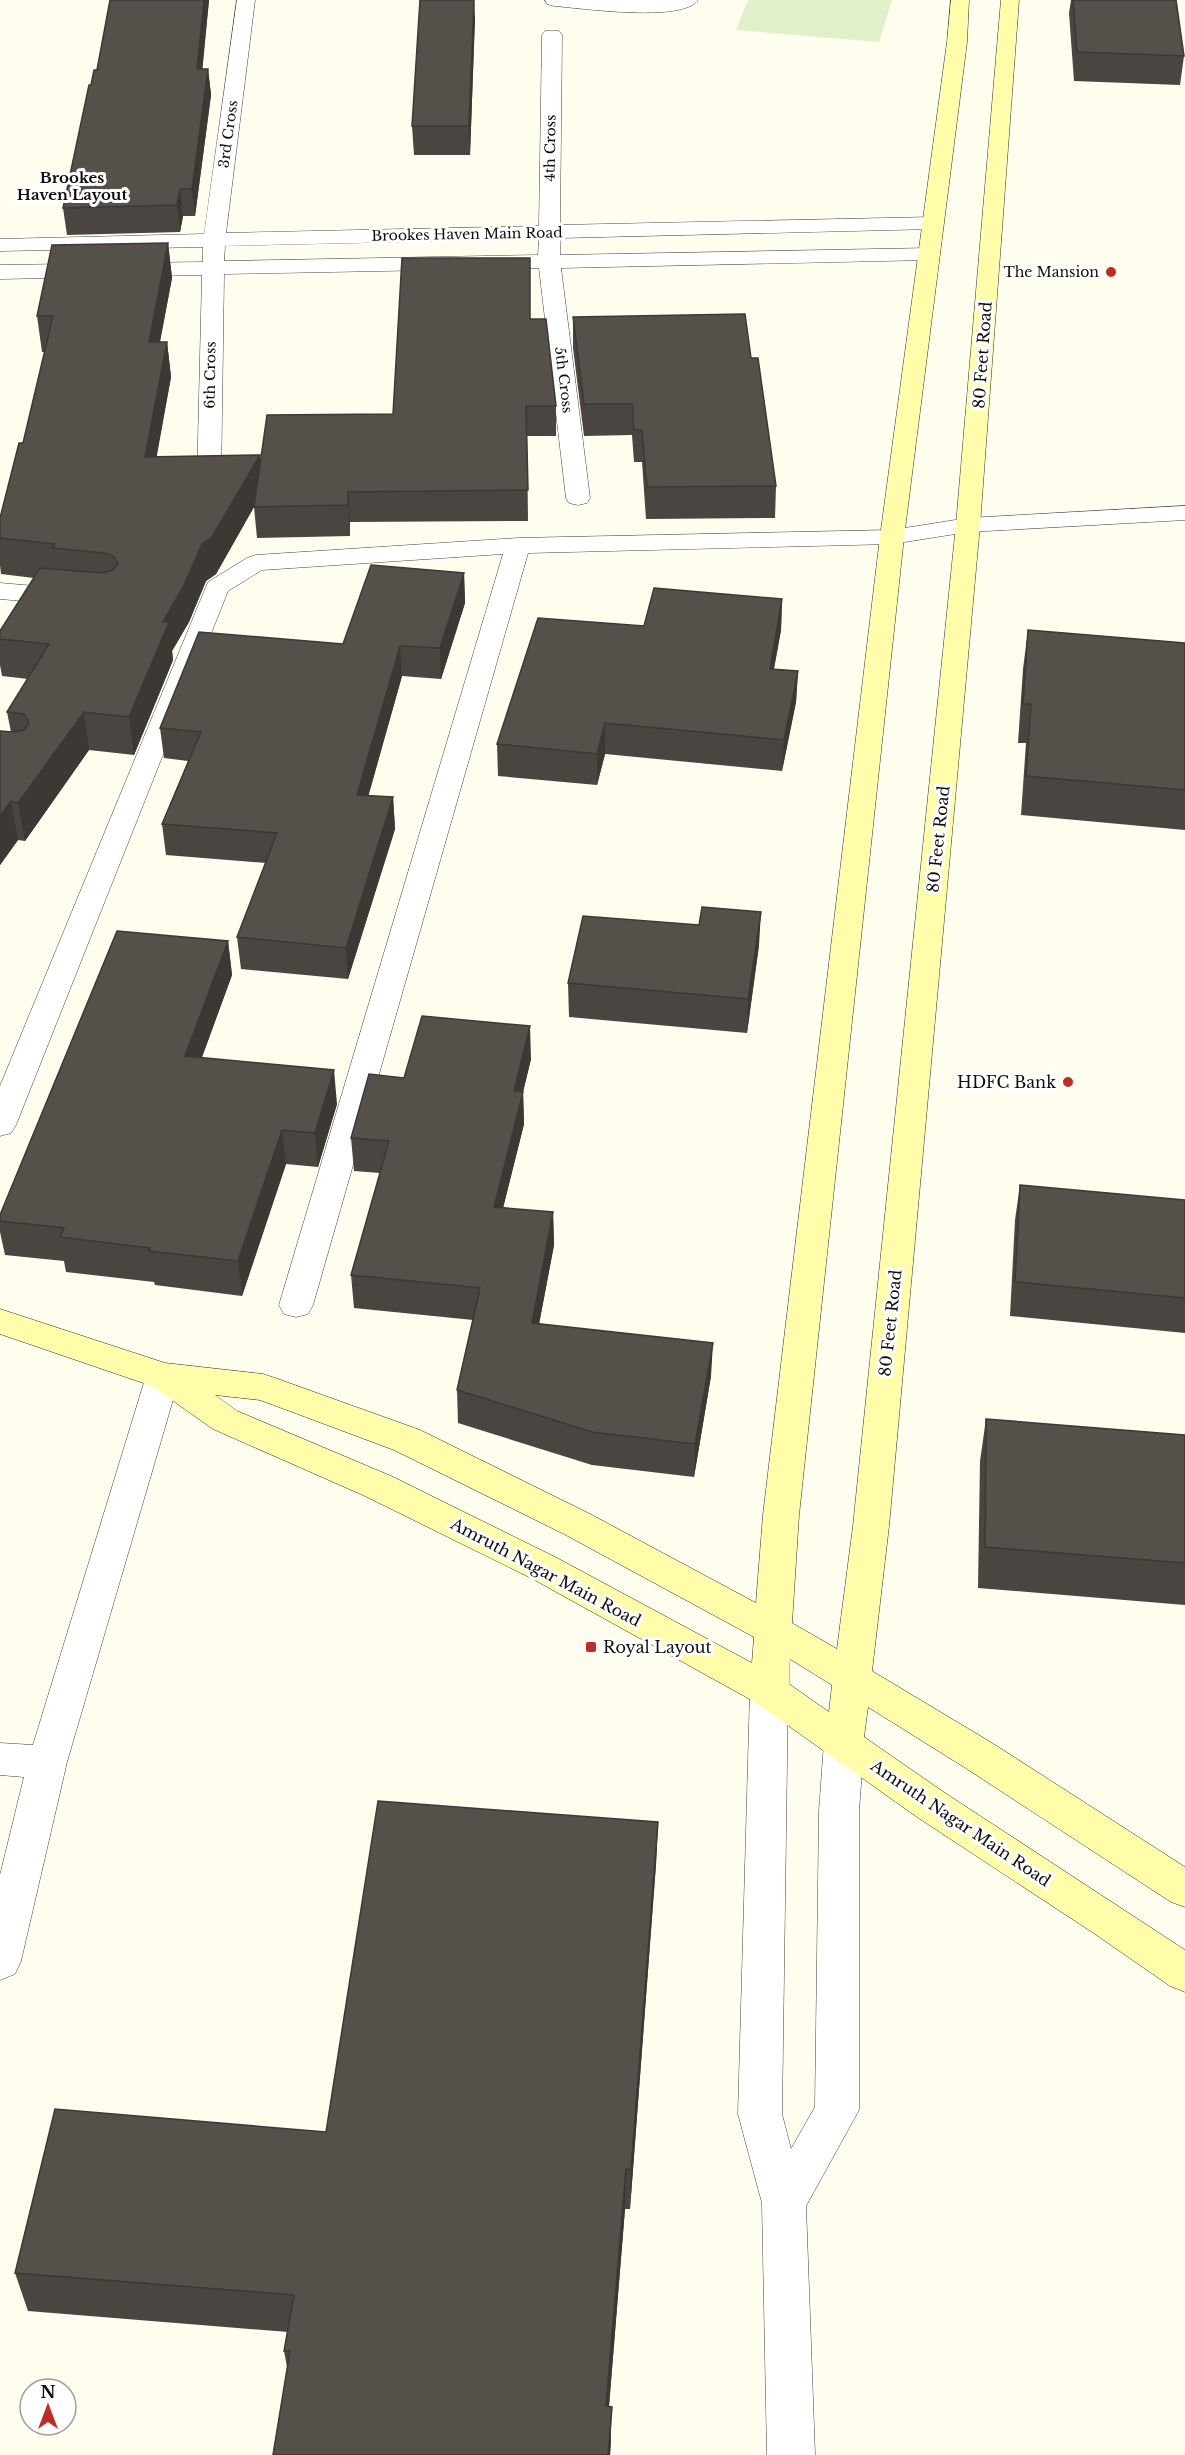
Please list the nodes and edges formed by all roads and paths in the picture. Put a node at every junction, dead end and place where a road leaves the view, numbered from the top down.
1 (246, 0) edge
2 (554, 0) edge
3 (689, 0) edge
4 (960, 0) edge
5 (1010, 0) edge
6 (552, 35) dead end
7 (982, 44) junction
8 (933, 223) junction
9 (548, 232) junction
10 (214, 240) junction
11 (0, 245) edge
12 (929, 255) junction
13 (549, 261) junction
14 (212, 268) junction
15 (0, 272) edge
16 (209, 482) edge
17 (578, 498) dead end
18 (1185, 513) edge
19 (968, 525) junction
20 (892, 537) junction
21 (518, 546) junction
22 (0, 591) edge
23 (98, 599) edge
24 (0, 1125) edge
25 (297, 1305) dead end
26 (0, 1321) edge
27 (163, 1376) junction
28 (772, 1629) junction
29 (853, 1677) junction
30 (769, 1691) junction
31 (844, 1743) junction
32 (0, 1759) edge
33 (47, 1762) junction
34 (1185, 1890) edge
35 (0, 1961) edge
36 (1185, 1973) edge
37 (784, 2203) junction
38 (791, 2455) edge

1 - 10 street, 3rd Cross
2 - 3 street
4 - 7 main road, 80 Feet Road
5 - 7 main road, 80 Feet Road
6 - 9 street, 4th Cross
7 - 8 main road, 80 Feet Road
7 - 19 main road, 80 Feet Road
8 - 9 street, Brookes Haven Main Road
8 - 12 main road, 80 Feet Road
9 - 10 street, Brookes Haven Main Road
9 - 13 street, 4th Cross
10 - 11 street, Brookes Haven Main Road
10 - 14 street, 3rd Cross
12 - 13 street, Brookes Haven Main Road
12 - 20 main road, 80 Feet Road
13 - 14 street, Brookes Haven Main Road
13 - 17 street, 5th Cross
14 - 15 street, Brookes Haven Main Road
14 - 16 street, 6th Cross
18 - 19 street
19 - 20 street
19 - 29 main road, 80 Feet Road
20 - 21 street
20 - 28 main road, 80 Feet Road
21 - 24 street
21 - 25 street
22 - 23 street
26 - 27 main road, Amruth Nagar Main Road
27 - 28 main road, Amruth Nagar Main Road
27 - 30 main road, Amruth Nagar Main Road
27 - 33 street
28 - 29 main road, Amruth Nagar Main Road
28 - 30 main road, 80 Feet Road
29 - 31 main road, 80 Feet Road
29 - 34 main road, Amruth Nagar Main Road
30 - 31 main road, Amruth Nagar Main Road
30 - 37 street
31 - 36 main road, Amruth Nagar Main Road
31 - 37 street
32 - 33 street
33 - 35 street
37 - 38 street

